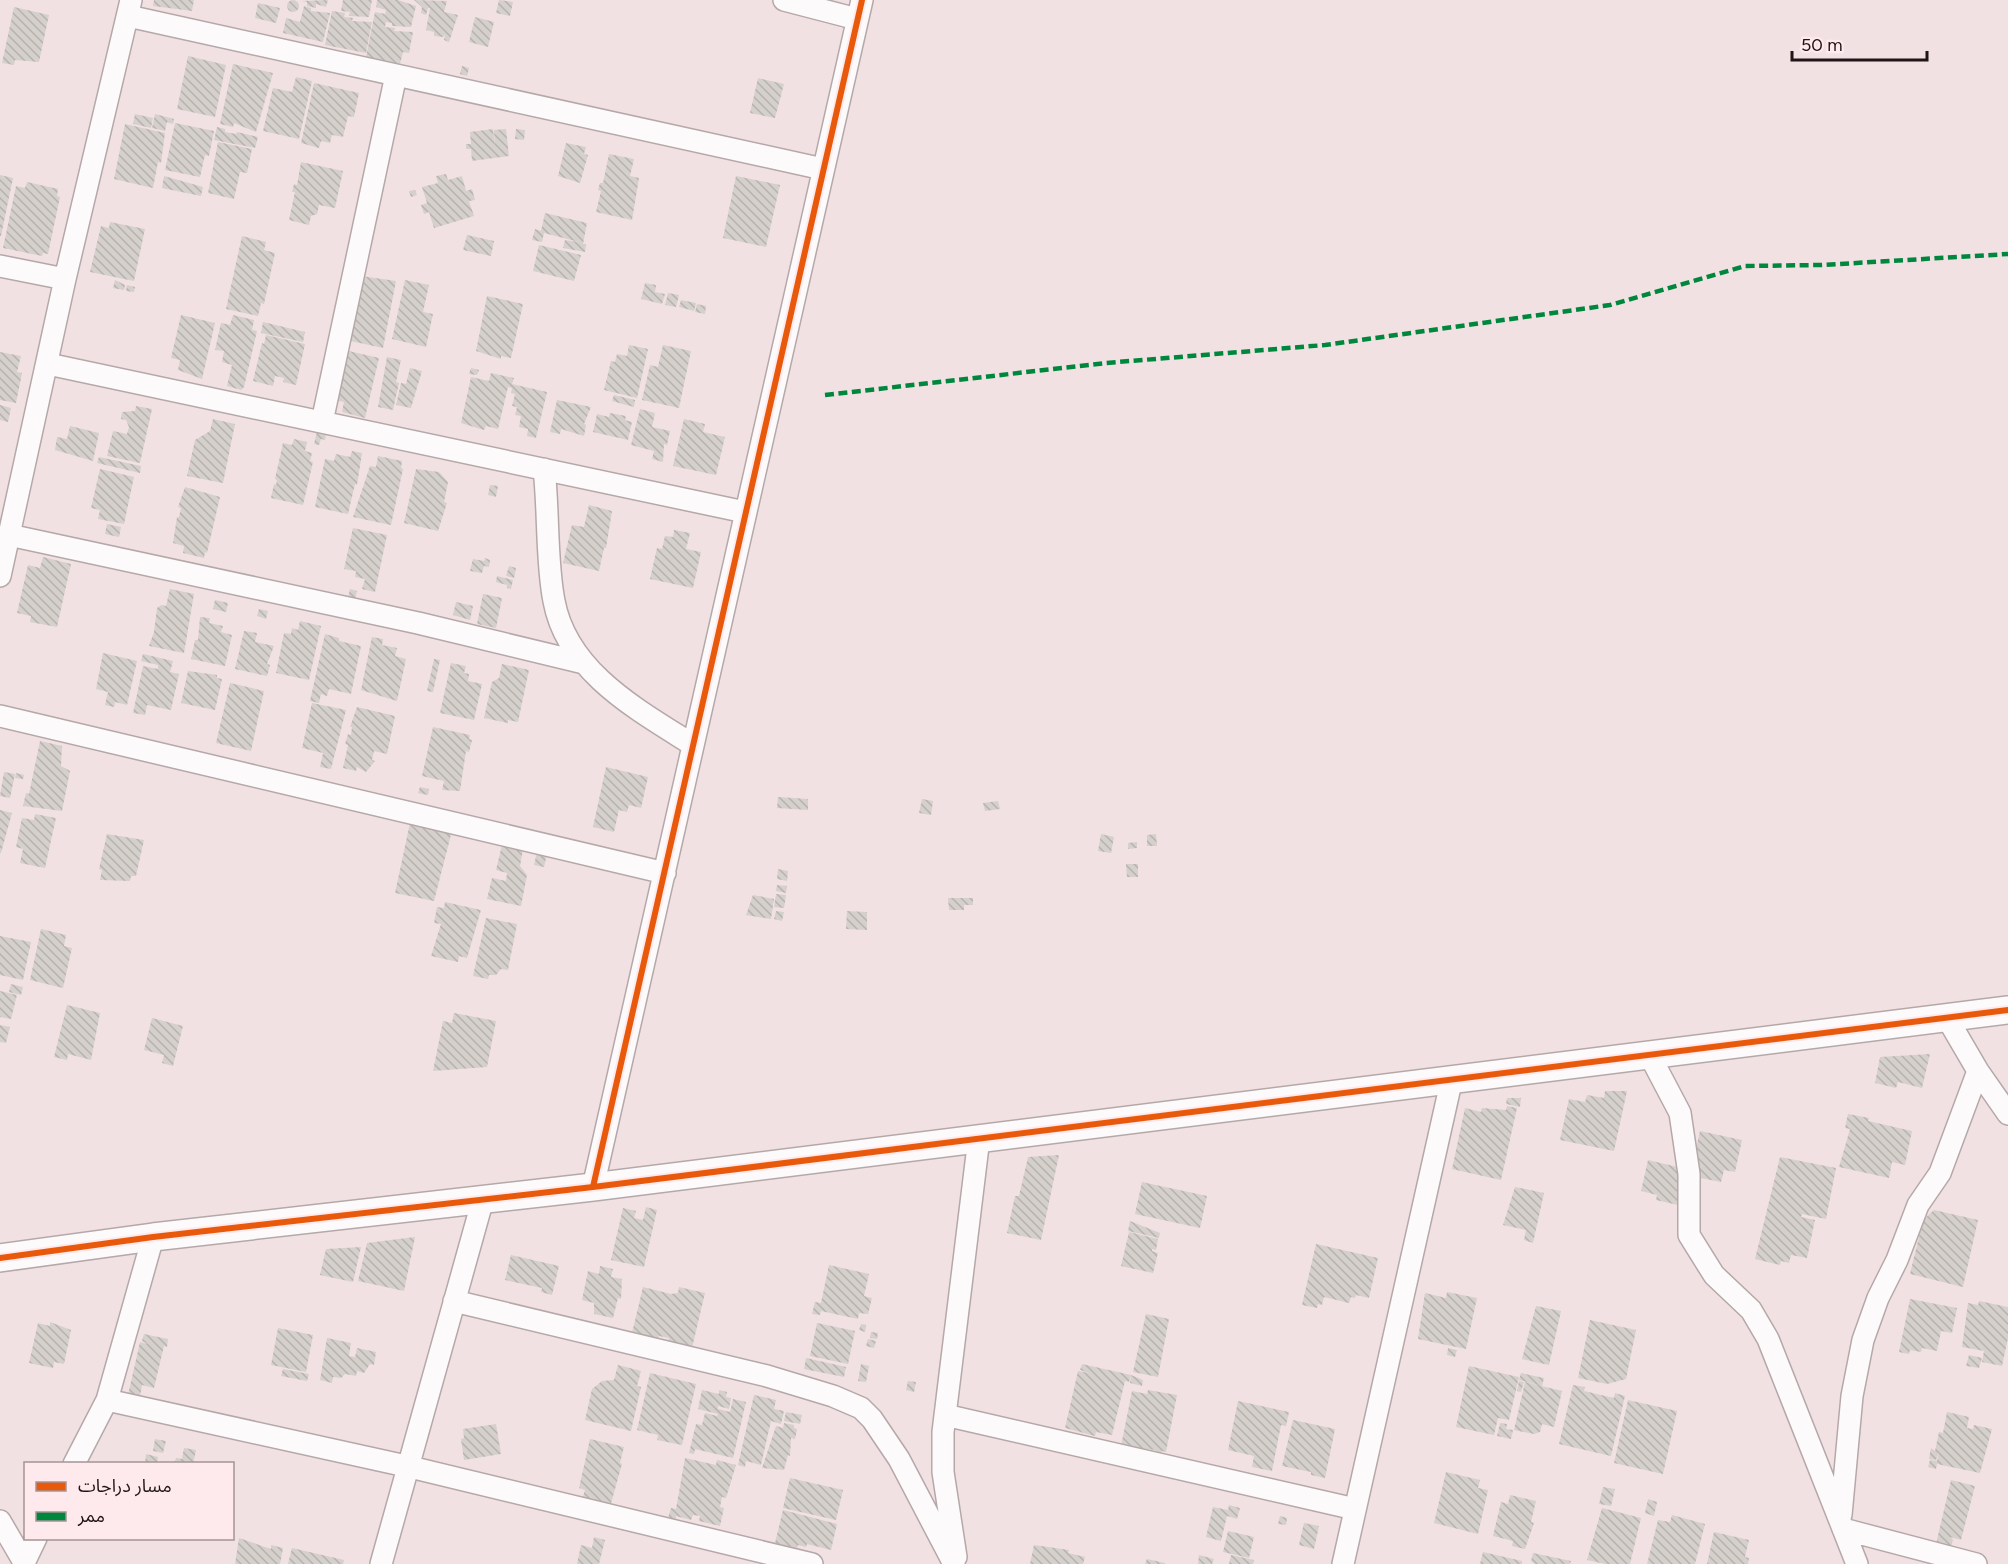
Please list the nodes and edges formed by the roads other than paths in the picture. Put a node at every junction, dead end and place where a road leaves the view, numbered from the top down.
1 (784, 0) edge
2 (130, 8) edge
3 (860, 9) edge
4 (396, 75) junction
5 (823, 169) junction
6 (0, 266) edge
7 (65, 279) junction
8 (48, 364) junction
9 (321, 422) junction
10 (544, 469) junction
11 (745, 512) junction
12 (9, 535) junction
13 (0, 576) edge
14 (584, 663) junction
15 (0, 716) edge
16 (693, 745) junction
17 (665, 873) junction
18 (2008, 1010) edge
19 (1947, 1018) junction
20 (1649, 1054) junction
21 (1978, 1071) junction
22 (1452, 1078) junction
23 (2008, 1113) edge
24 (979, 1138) junction
25 (593, 1186) junction
26 (483, 1199) junction
27 (153, 1237) junction
28 (0, 1258) edge
29 (454, 1301) junction
30 (107, 1400) junction
31 (945, 1415) junction
32 (75, 1462) edge
33 (406, 1466) junction
34 (1355, 1509) junction
35 (0, 1521) edge
36 (1842, 1524) junction
37 (36, 1540) edge
38 (24, 1563) edge
39 (381, 1564) edge
40 (812, 1564) edge
41 (956, 1564) edge
42 (1343, 1564) edge
43 (1857, 1564) edge
44 (1976, 1564) edge

1 - 3 street
2 - 4 street
2 - 7 street
3 - 5 street
4 - 5 street
4 - 9 street
5 - 11 street
6 - 7 street
7 - 8 street
8 - 9 street
8 - 12 street
9 - 10 street
10 - 11 street
10 - 14 street
11 - 16 street
12 - 13 street
12 - 14 street
14 - 16 street
15 - 17 street
16 - 17 street
17 - 25 street
18 - 19 street
19 - 20 street
19 - 21 street
20 - 22 street
20 - 36 street
21 - 23 street
21 - 36 street
22 - 24 street
22 - 34 street
24 - 25 street
24 - 31 street
25 - 26 street
26 - 27 street
26 - 29 street
27 - 28 street
27 - 30 street
29 - 33 street
29 - 41 street
30 - 32 street
30 - 33 street
31 - 34 street
31 - 41 street
33 - 39 street
33 - 40 street
34 - 42 street
35 - 38 street
36 - 43 street
36 - 44 street
37 - 38 street

